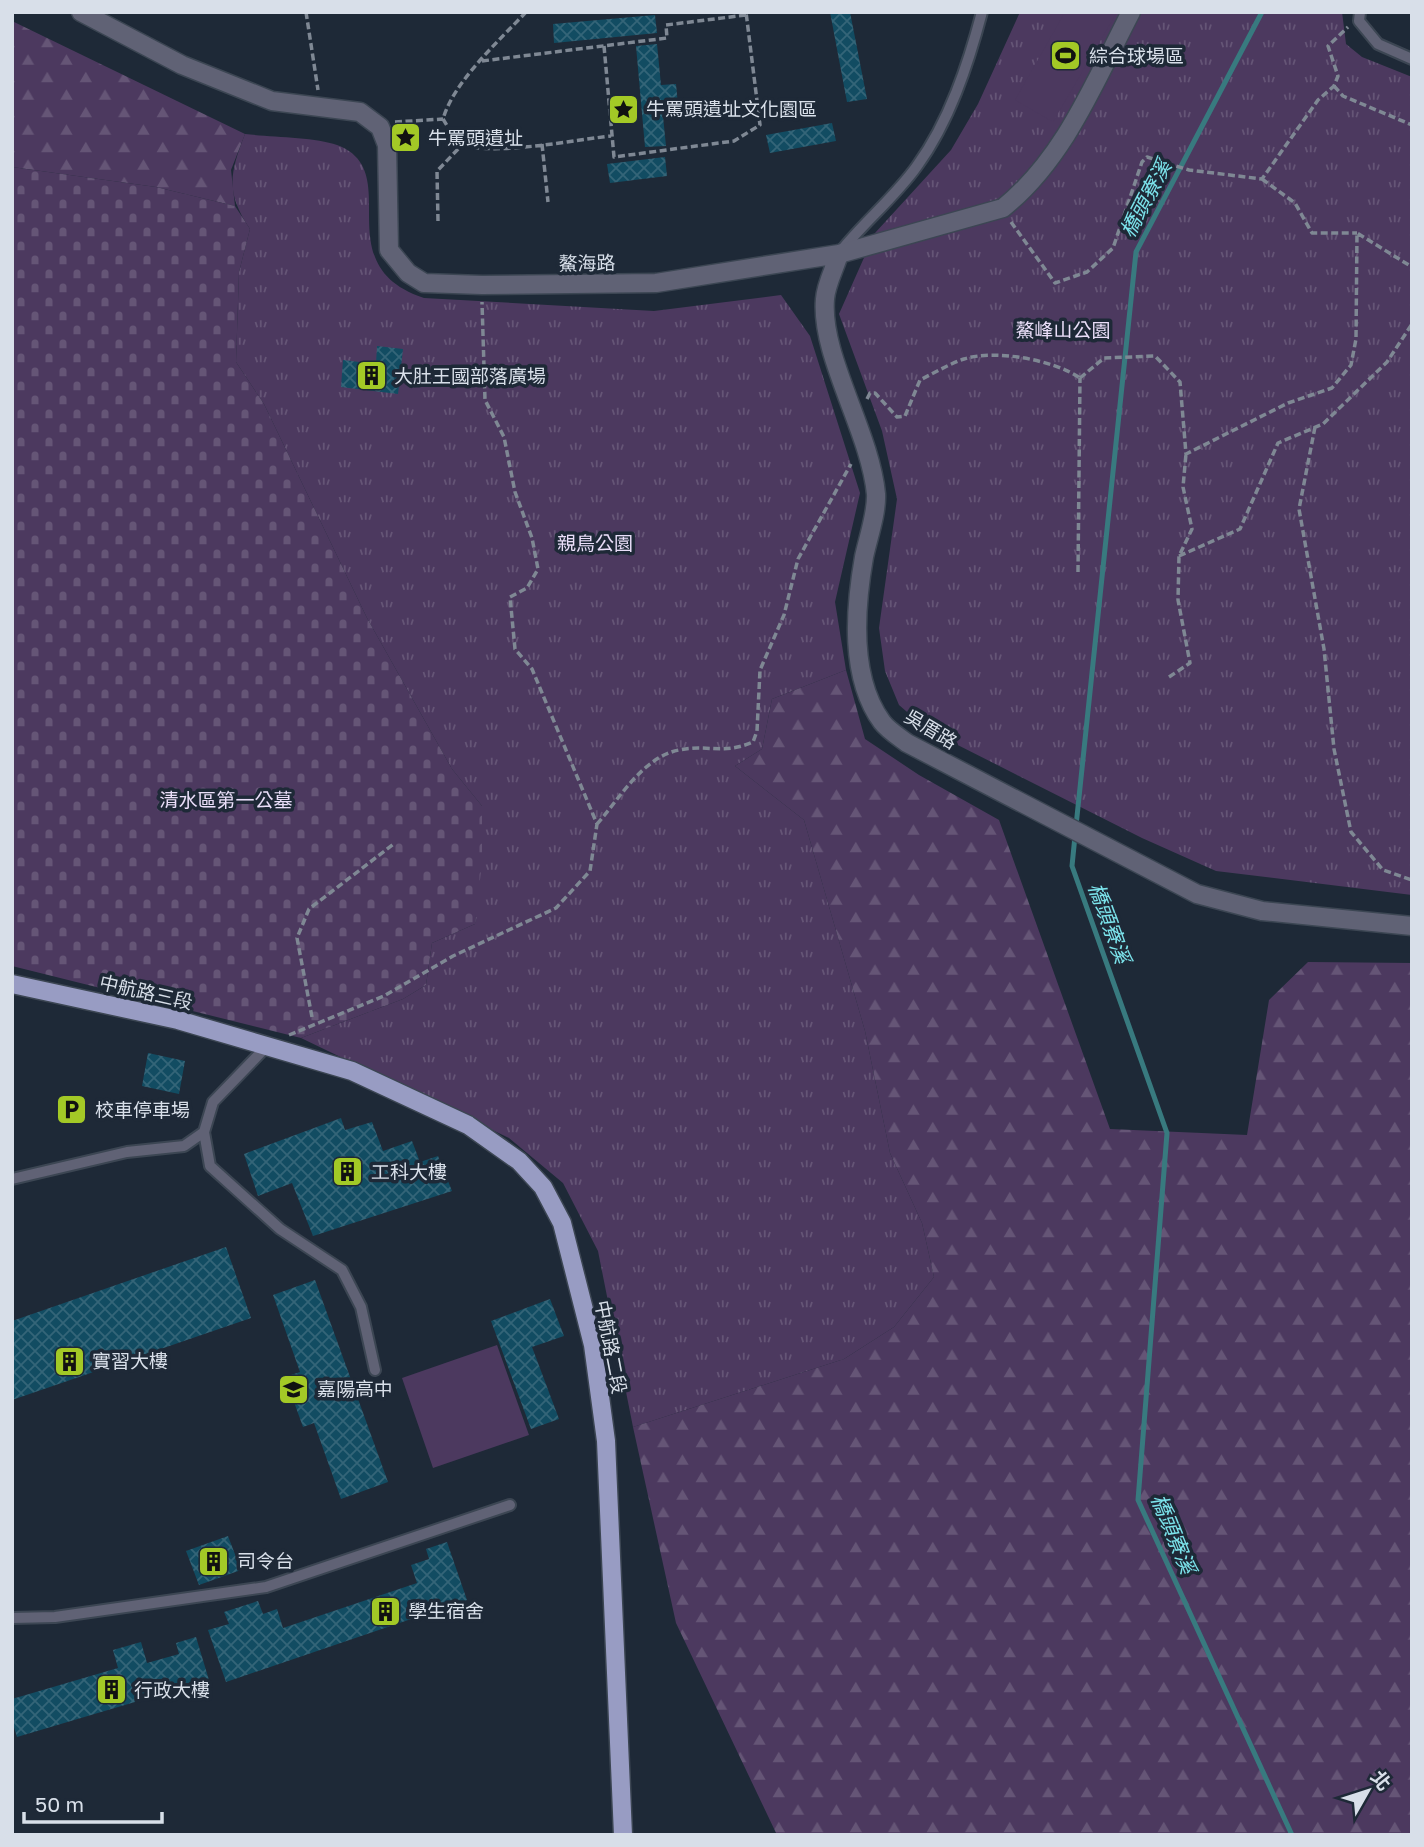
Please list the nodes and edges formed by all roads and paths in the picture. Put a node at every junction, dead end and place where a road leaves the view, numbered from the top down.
1 (81, 12) edge
2 (306, 12) edge
3 (526, 12) edge
4 (982, 12) edge
5 (1131, 12) edge
6 (746, 14) edge
7 (1360, 16) edge
8 (604, 46) junction
9 (1412, 60) edge
10 (480, 62) junction
11 (1334, 86) junction
12 (321, 106) junction
13 (360, 112) junction
14 (443, 119) junction
15 (1412, 125) edge
16 (611, 136) junction
17 (463, 144) junction
18 (542, 144) junction
19 (1262, 179) junction
20 (548, 202) dead end
21 (1003, 208) junction
22 (438, 221) dead end
23 (1357, 233) junction
24 (839, 254) junction
25 (1412, 267) edge
26 (482, 285) junction
27 (1412, 324) edge
28 (1080, 378) junction
29 (865, 402) dead end
30 (1315, 427) junction
31 (866, 443) junction
32 (1186, 454) junction
33 (1179, 556) junction
34 (1078, 572) dead end
35 (1170, 677) dead end
36 (597, 824) junction
37 (395, 843) dead end
38 (1412, 880) edge
39 (1412, 926) edge
40 (12, 984) edge
41 (312, 1017) dead end
42 (268, 1045) junction
43 (204, 1132) junction
44 (12, 1180) edge
45 (375, 1370) dead end
46 (510, 1505) dead end
47 (12, 1618) edge
48 (623, 1835) edge

1 - 12 street
2 - 12 path
3 - 10 path
4 - 24 lane
5 - 21 street, 鰲海路
6 - 8 path
6 - 16 path
7 - 9 lane
7 - 11 path
8 - 10 path
8 - 16 path
10 - 14 path
11 - 15 path
11 - 19 path
12 - 13 street
13 - 14 path
13 - 26 street, 鰲海路
14 - 17 path
16 - 18 path
17 - 18 path
17 - 22 path
18 - 20 path
19 - 21 path
19 - 23 path
21 - 24 street, 鰲海路
23 - 25 path
23 - 32 path
24 - 26 street, 鰲海路
24 - 31 street, 吳厝路
26 - 36 path
27 - 30 path
28 - 29 path
28 - 32 path
28 - 34 path
30 - 33 path
30 - 38 path
31 - 36 path
31 - 39 street, 吳厝路
32 - 33 path
33 - 35 path
36 - 42 path
37 - 41 path
40 - 42 main road, 中航路三段
42 - 43 lane
42 - 48 main road, 中航路二段
43 - 44 lane
43 - 45 lane
46 - 47 lane

